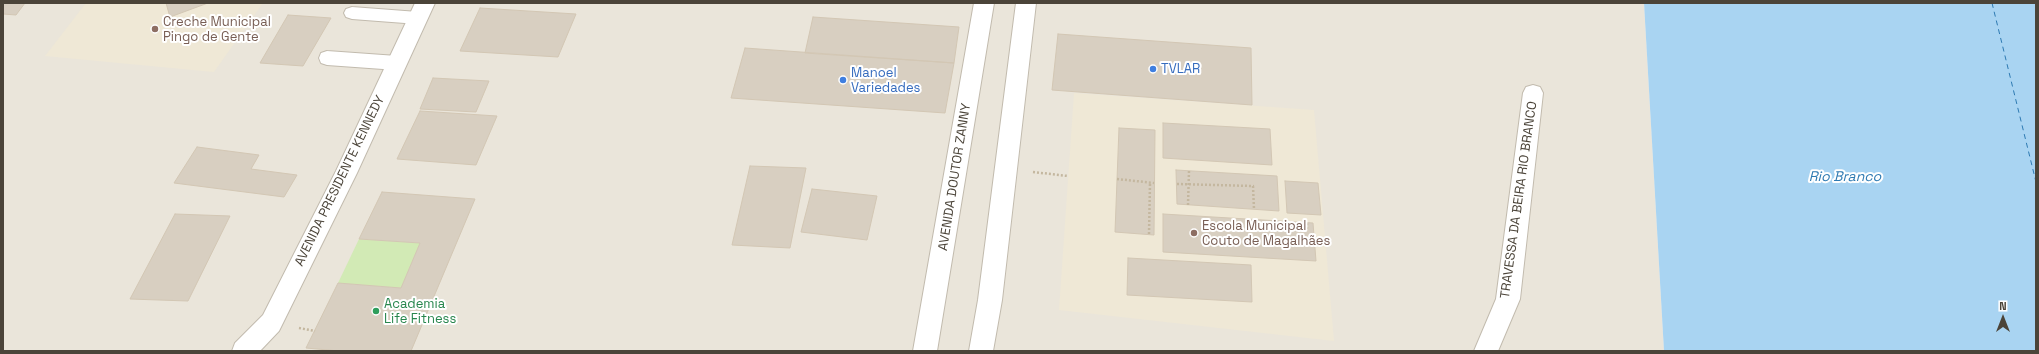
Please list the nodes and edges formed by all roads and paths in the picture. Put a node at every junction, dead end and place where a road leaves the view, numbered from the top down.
1 (984, 3) edge
2 (1026, 3) edge
3 (421, 10) edge
4 (352, 13) dead end
5 (328, 58) dead end
6 (397, 63) junction
7 (1533, 93) dead end
8 (1006, 169) junction
9 (1189, 171) dead end
10 (1068, 176) dead end
11 (1117, 179) dead end
12 (1150, 183) junction
13 (1154, 183) dead end
14 (1189, 183) junction
15 (1177, 184) dead end
16 (1188, 205) dead end
17 (1254, 209) dead end
18 (1254, 220) dead end
19 (1307, 223) dead end
20 (1149, 234) dead end
21 (244, 351) edge
22 (925, 351) edge
23 (981, 351) edge
24 (1486, 351) edge

1 - 22 street, AVENIDA DOUTOR ZANNY
2 - 8 street
3 - 4 lane
3 - 6 street, AVENIDA PRESIDENTE KENNEDY
5 - 6 lane
6 - 21 street, AVENIDA PRESIDENTE KENNEDY
7 - 24 street, TRAVESSA DA BEIRA RIO BRANCO
8 - 10 path
8 - 23 street
9 - 14 path
11 - 12 path
12 - 13 path
12 - 20 path
14 - 15 path
14 - 16 path
14 - 17 path
18 - 19 path

